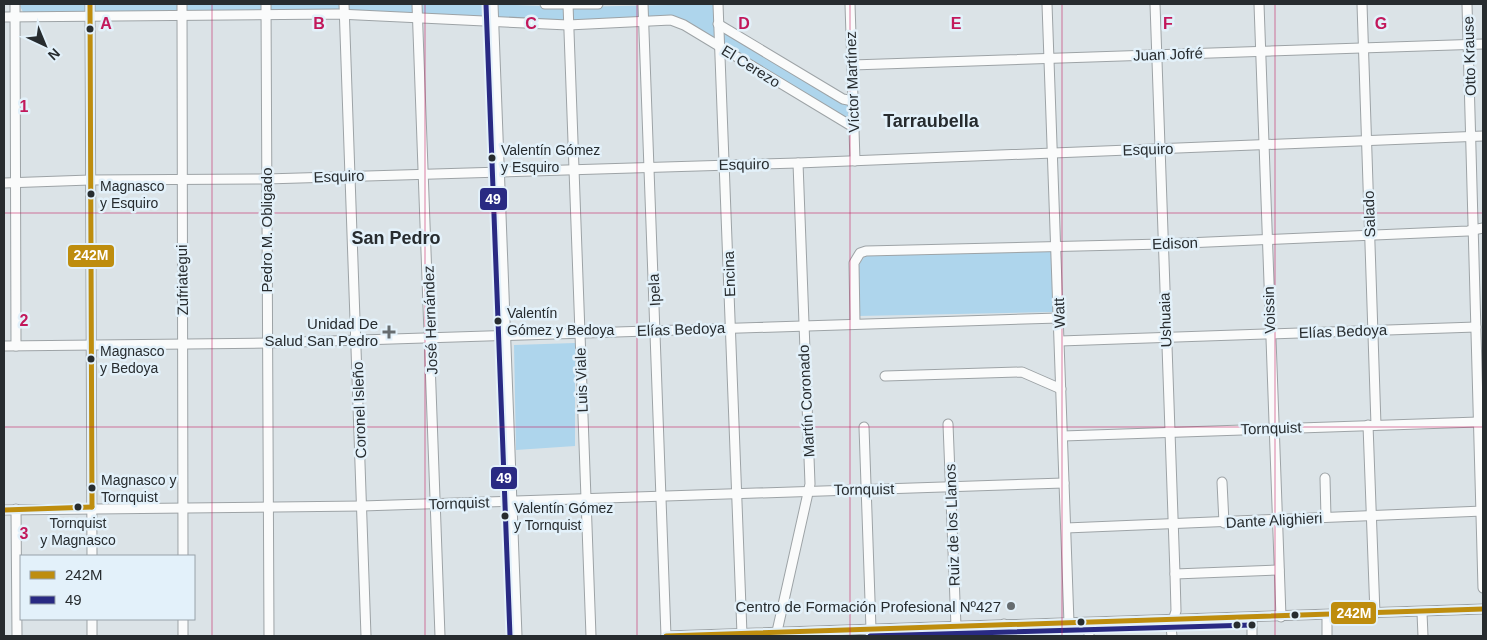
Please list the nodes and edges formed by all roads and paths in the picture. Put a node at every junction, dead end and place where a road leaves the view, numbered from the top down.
1 (15, 4) edge
2 (90, 4) edge
3 (182, 4) edge
4 (266, 4) edge
5 (344, 4) edge
6 (417, 4) edge
7 (493, 4) edge
8 (544, 4) edge
9 (568, 4) edge
10 (598, 4) edge
11 (642, 4) edge
12 (718, 4) edge
13 (850, 4) edge
14 (1047, 4) edge
15 (1155, 4) edge
16 (1259, 4) edge
17 (1362, 4) edge
18 (1467, 4) edge
19 (345, 14) junction
20 (265, 16) junction
21 (4, 17) edge
22 (15, 17) junction
23 (182, 17) junction
24 (418, 17) junction
25 (90, 18) junction
26 (494, 20) junction
27 (643, 22) junction
28 (718, 24) junction
29 (568, 25) junction
30 (1468, 44) junction
31 (1483, 44) edge
32 (720, 47) junction
33 (1364, 48) junction
34 (1260, 51) junction
35 (1156, 54) junction
36 (1049, 59) junction
37 (852, 65) junction
38 (853, 101) junction
39 (853, 127) junction
40 (1471, 136) junction
41 (1483, 136) edge
42 (1366, 142) junction
43 (1263, 146) junction
44 (1159, 148) junction
45 (1052, 152) junction
46 (854, 161) junction
47 (798, 163) junction
48 (724, 164) junction
49 (648, 166) junction
50 (574, 170) junction
51 (500, 171) junction
52 (425, 174) junction
53 (351, 175) junction
54 (266, 179) junction
55 (90, 180) junction
56 (181, 181) junction
57 (17, 182) junction
58 (4, 183) edge
59 (1479, 229) edge
60 (1370, 236) junction
61 (1267, 240) junction
62 (1163, 244) junction
63 (1056, 246) junction
64 (1059, 318) junction
65 (855, 323) junction
66 (1478, 324) edge
67 (803, 326) junction
68 (731, 327) junction
69 (655, 330) junction
70 (1372, 330) junction
71 (580, 334) junction
72 (1269, 334) junction
73 (506, 336) junction
74 (1166, 338) junction
75 (430, 339) junction
76 (356, 341) junction
77 (1060, 341) junction
78 (267, 343) junction
79 (183, 344) junction
80 (90, 345) junction
81 (4, 346) edge
82 (16, 346) junction
83 (885, 376) dead end
84 (1061, 390) junction
85 (1480, 417) edge
86 (948, 424) dead end
87 (1372, 425) junction
88 (864, 427) dead end
89 (1273, 428) junction
90 (1170, 431) junction
91 (1063, 436) junction
92 (1325, 478) dead end
93 (1222, 482) dead end
94 (1064, 483) junction
95 (951, 487) junction
96 (866, 488) junction
97 (809, 490) junction
98 (736, 492) junction
99 (660, 496) junction
100 (586, 498) junction
101 (512, 501) junction
102 (437, 503) junction
103 (362, 506) junction
104 (92, 507) junction
105 (268, 507) junction
106 (183, 508) junction
107 (16, 509) junction
108 (4, 510) edge
109 (1482, 512) edge
110 (1373, 516) junction
111 (1326, 517) junction
112 (1277, 520) junction
113 (1224, 523) junction
114 (1173, 524) junction
115 (1066, 528) junction
116 (92, 555) edge
117 (183, 555) edge
118 (1279, 570) junction
119 (1176, 574) junction
120 (1483, 588) edge
121 (1483, 609) edge
122 (1422, 612) junction
123 (1375, 614) junction
124 (1327, 616) junction
125 (1281, 617) junction
126 (1252, 618) junction
127 (92, 620) edge
128 (182, 620) edge
129 (1174, 620) junction
130 (1069, 623) junction
131 (1089, 623) junction
132 (1004, 624) junction
133 (956, 626) junction
134 (871, 629) junction
135 (888, 632) edge
136 (742, 634) junction
137 (776, 635) edge
138 (17, 636) edge
139 (92, 636) edge
140 (182, 636) edge
141 (269, 636) edge
142 (366, 636) edge
143 (440, 636) edge
144 (517, 636) edge
145 (591, 636) edge
146 (666, 636) edge
147 (1005, 636) edge
148 (1090, 636) edge
149 (1172, 636) edge
150 (1252, 636) edge
151 (1327, 636) edge
152 (1423, 636) edge

1 - 22 street
2 - 25 street
3 - 23 street, Zufriategui
4 - 20 street, Pedro M. Obligado
5 - 19 street, Coronel Isleño
6 - 24 street, José Hernández
7 - 26 street
8 - 9 street
9 - 10 street
9 - 29 street, Luis Viale
11 - 27 street, Ipela
12 - 28 street, Encina
13 - 37 street, Víctor Martínez
14 - 36 street, Watt
15 - 35 street, Ushuaia
16 - 34 street, Voissin
17 - 33 street, Salado
18 - 30 street, Otto Krause
19 - 20 street, El Cerezo
19 - 24 street, El Cerezo
19 - 53 street, Coronel Isleño
20 - 23 street, El Cerezo
20 - 54 street, Pedro M. Obligado
21 - 22 street, El Cerezo
22 - 25 street, El Cerezo
22 - 57 street
23 - 25 street, El Cerezo
23 - 56 street, Zufriategui
24 - 26 street, El Cerezo
24 - 52 street, José Hernández
25 - 55 street
26 - 29 street, El Cerezo
26 - 51 street
27 - 29 street, El Cerezo
27 - 32 street, El Cerezo
27 - 49 street, Ipela
28 - 32 street, Encina
28 - 38 street
29 - 50 street, Luis Viale
30 - 31 street, Juan Jofré
30 - 33 street, Juan Jofré
30 - 40 street, Otto Krause
32 - 39 street, El Cerezo
32 - 48 street, Encina
33 - 34 street, Juan Jofré
33 - 42 street, Salado
34 - 35 street, Juan Jofré
34 - 43 street, Voissin
35 - 36 street, Juan Jofré
35 - 44 street, Ushuaia
36 - 37 street, Juan Jofré
36 - 45 street, Watt
37 - 38 street, Víctor Martínez
38 - 39 street, Víctor Martínez
39 - 46 street, Víctor Martínez
40 - 41 street, Esquiro
40 - 42 street, Esquiro
40 - 59 street, Otto Krause
42 - 43 street, Esquiro
42 - 60 street, Salado
43 - 44 street, Esquiro
43 - 61 street, Voissin
44 - 45 street, Esquiro
44 - 62 street, Ushuaia
45 - 46 street, Esquiro
45 - 63 street, Watt
46 - 47 street, Esquiro
47 - 48 street, Esquiro
47 - 67 street, Martín Coronado
48 - 49 street, Esquiro
48 - 68 street, Encina
49 - 50 street, Esquiro
49 - 69 street, Ipela
50 - 51 street, Esquiro
50 - 71 street, Luis Viale
51 - 52 street, Esquiro
51 - 73 street
52 - 53 street, Esquiro
52 - 75 street, José Hernández
53 - 54 street, Esquiro
53 - 76 street, Coronel Isleño
54 - 56 street, Esquiro
54 - 78 street, Pedro M. Obligado
55 - 56 street, Esquiro
55 - 57 street, Esquiro
55 - 80 street
56 - 79 street, Zufriategui
57 - 58 street, Esquiro
57 - 82 street
59 - 60 street, Edison
59 - 66 street, Otto Krause
60 - 61 street, Edison
60 - 70 street, Salado
61 - 62 street, Edison
61 - 72 street, Voissin
62 - 63 street, Edison
62 - 74 street, Ushuaia
63 - 64 street, Watt
63 - 65 street, Edison
64 - 65 street, Elías Bedoya
64 - 77 street, Watt
65 - 67 street, Elías Bedoya
66 - 70 street, Elías Bedoya
66 - 85 street, Otto Krause
67 - 68 street, Elías Bedoya
67 - 97 street, Martín Coronado
68 - 69 street, Elías Bedoya
68 - 98 street, Encina
69 - 71 street, Elías Bedoya
69 - 99 street, Ipela
70 - 72 street, Elías Bedoya
70 - 87 street, Salado
71 - 73 street, Elías Bedoya
71 - 100 street, Luis Viale
72 - 74 street, Elías Bedoya
72 - 89 street, Voissin
73 - 75 street, Elías Bedoya
73 - 101 street
74 - 77 street, Elías Bedoya
74 - 90 street, Ushuaia
75 - 76 street, Elías Bedoya
75 - 102 street, José Hernández
76 - 78 street, Elías Bedoya
76 - 103 street, Coronel Isleño
77 - 84 street, Watt
78 - 79 street, Elías Bedoya
78 - 105 street, Pedro M. Obligado
79 - 80 street, Elías Bedoya
79 - 106 street, Zufriategui
80 - 82 street, Elías Bedoya
80 - 104 street
81 - 82 street, Elías Bedoya
83 - 84 street
84 - 91 street, Watt
85 - 87 street, Tornquist
85 - 109 street, Otto Krause
86 - 95 street, Ruiz de los Llanos
87 - 89 street, Tornquist
87 - 110 street, Salado
88 - 96 street
89 - 90 street, Tornquist
89 - 112 street, Voissin
90 - 91 street, Tornquist
90 - 114 street, Ushuaia
91 - 94 street, Watt
92 - 111 street
93 - 113 street
94 - 95 street, Tornquist
94 - 115 street, Watt
95 - 96 street, Tornquist
95 - 133 street, Ruiz de los Llanos
96 - 97 street, Tornquist
96 - 134 street
97 - 98 street, Tornquist
97 - 137 street, Martín Coronado
98 - 99 street, Tornquist
98 - 136 street, Encina
99 - 100 street, Tornquist
99 - 146 street, Ipela
100 - 101 street, Tornquist
100 - 145 street, Luis Viale
101 - 102 street, Tornquist
101 - 144 street
102 - 103 street, Tornquist
102 - 143 street, José Hernández
103 - 105 street, Tornquist
103 - 142 street, Coronel Isleño
104 - 106 street, Tornquist
104 - 107 street, Tornquist
104 - 116 street
105 - 106 street, Tornquist
105 - 141 street, Pedro M. Obligado
106 - 117 street, Zufriategui
107 - 108 street, Tornquist
107 - 138 street
109 - 110 street, Dante Alighieri
109 - 120 street, Otto Krause
110 - 111 street, Dante Alighieri
110 - 123 street, Salado
111 - 112 street, Dante Alighieri
112 - 113 street, Dante Alighieri
112 - 118 street, Voissin
113 - 114 street, Dante Alighieri
114 - 115 street, Dante Alighieri
114 - 119 street, Ushuaia
115 - 130 street, Watt
118 - 119 street
118 - 125 street, Voissin
119 - 129 street, Ushuaia
121 - 122 street
122 - 123 street
122 - 152 street
123 - 124 street
124 - 125 street
124 - 151 street
125 - 126 street
126 - 129 street
126 - 150 street
127 - 139 street
128 - 140 street
129 - 131 street
129 - 149 street, Ushuaia
130 - 131 street
130 - 132 street
131 - 148 street
132 - 133 street
132 - 147 street
133 - 135 street
134 - 135 street
134 - 137 street
136 - 137 street
136 - 146 street

